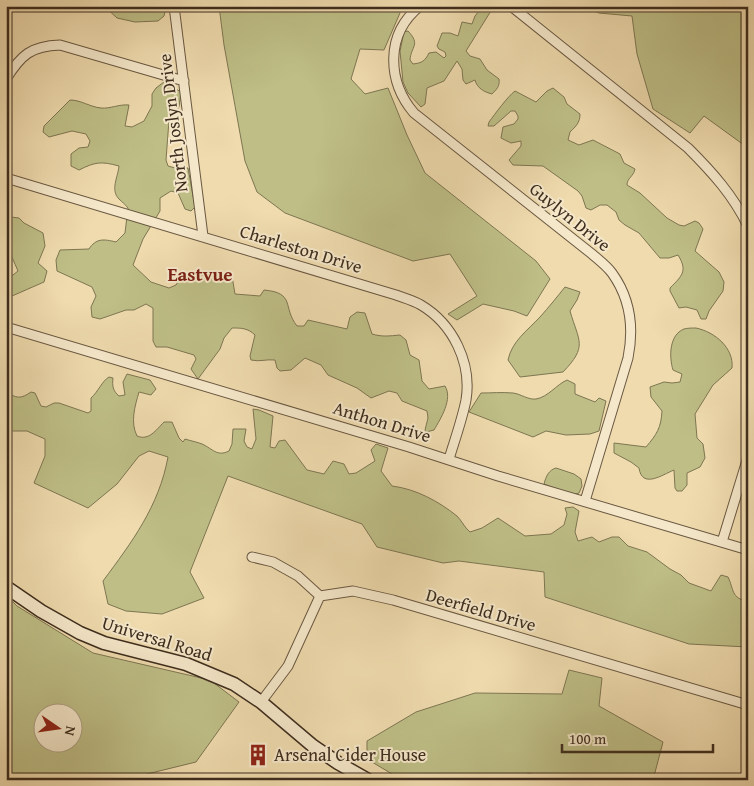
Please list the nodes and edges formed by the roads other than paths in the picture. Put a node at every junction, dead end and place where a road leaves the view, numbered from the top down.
1 (174, 6) edge
2 (420, 6) edge
3 (511, 6) edge
4 (6, 79) edge
5 (184, 82) junction
6 (6, 178) edge
7 (748, 226) edge
8 (203, 236) junction
9 (6, 327) edge
10 (748, 457) edge
11 (449, 459) junction
12 (585, 501) junction
13 (722, 542) junction
14 (748, 550) edge
15 (252, 557) dead end
16 (6, 587) edge
17 (320, 596) junction
18 (261, 702) junction
19 (748, 705) edge
20 (368, 780) edge

1 - 5 street, North Joslyn Drive
2 - 12 street, Guylyn Drive
3 - 7 street
4 - 5 street
5 - 8 street, North Joslyn Drive
6 - 8 street, Charleston Drive
8 - 11 street, Charleston Drive
9 - 11 street, Anthon Drive
10 - 13 street
11 - 12 street, Anthon Drive
12 - 13 street, Anthon Drive
13 - 14 street, Anthon Drive
15 - 17 street
16 - 18 street, Universal Road
17 - 18 street
17 - 19 street, Deerfield Drive
18 - 20 street, Universal Road

